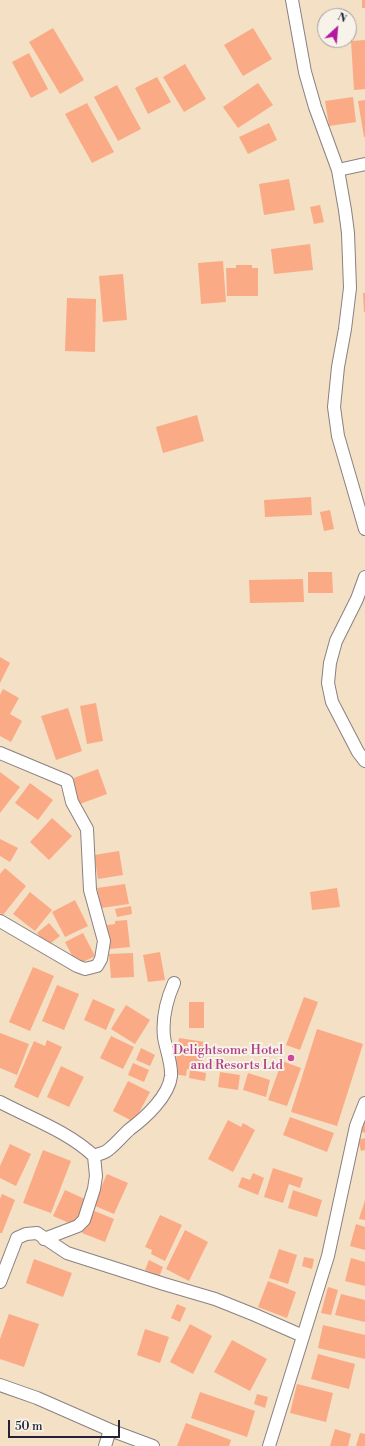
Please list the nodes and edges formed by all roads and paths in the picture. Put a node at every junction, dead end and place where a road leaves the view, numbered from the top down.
1 (292, 0) edge
2 (365, 164) edge
3 (338, 170) junction
4 (365, 529) edge
5 (365, 577) edge
6 (0, 753) edge
7 (365, 761) edge
8 (0, 921) edge
9 (174, 983) dead end
10 (0, 1102) edge
11 (365, 1102) edge
12 (94, 1156) junction
13 (44, 1238) junction
14 (0, 1282) edge
15 (303, 1336) junction
16 (0, 1385) edge
17 (110, 1430) junction
18 (105, 1446) edge
19 (153, 1446) edge
20 (269, 1446) edge

1 - 3 street
2 - 3 street
3 - 4 street
5 - 7 street
6 - 8 street
9 - 12 street
10 - 12 street
11 - 15 street
12 - 13 street
13 - 14 street
13 - 15 street
15 - 20 street
16 - 17 street
17 - 18 street
17 - 19 street

